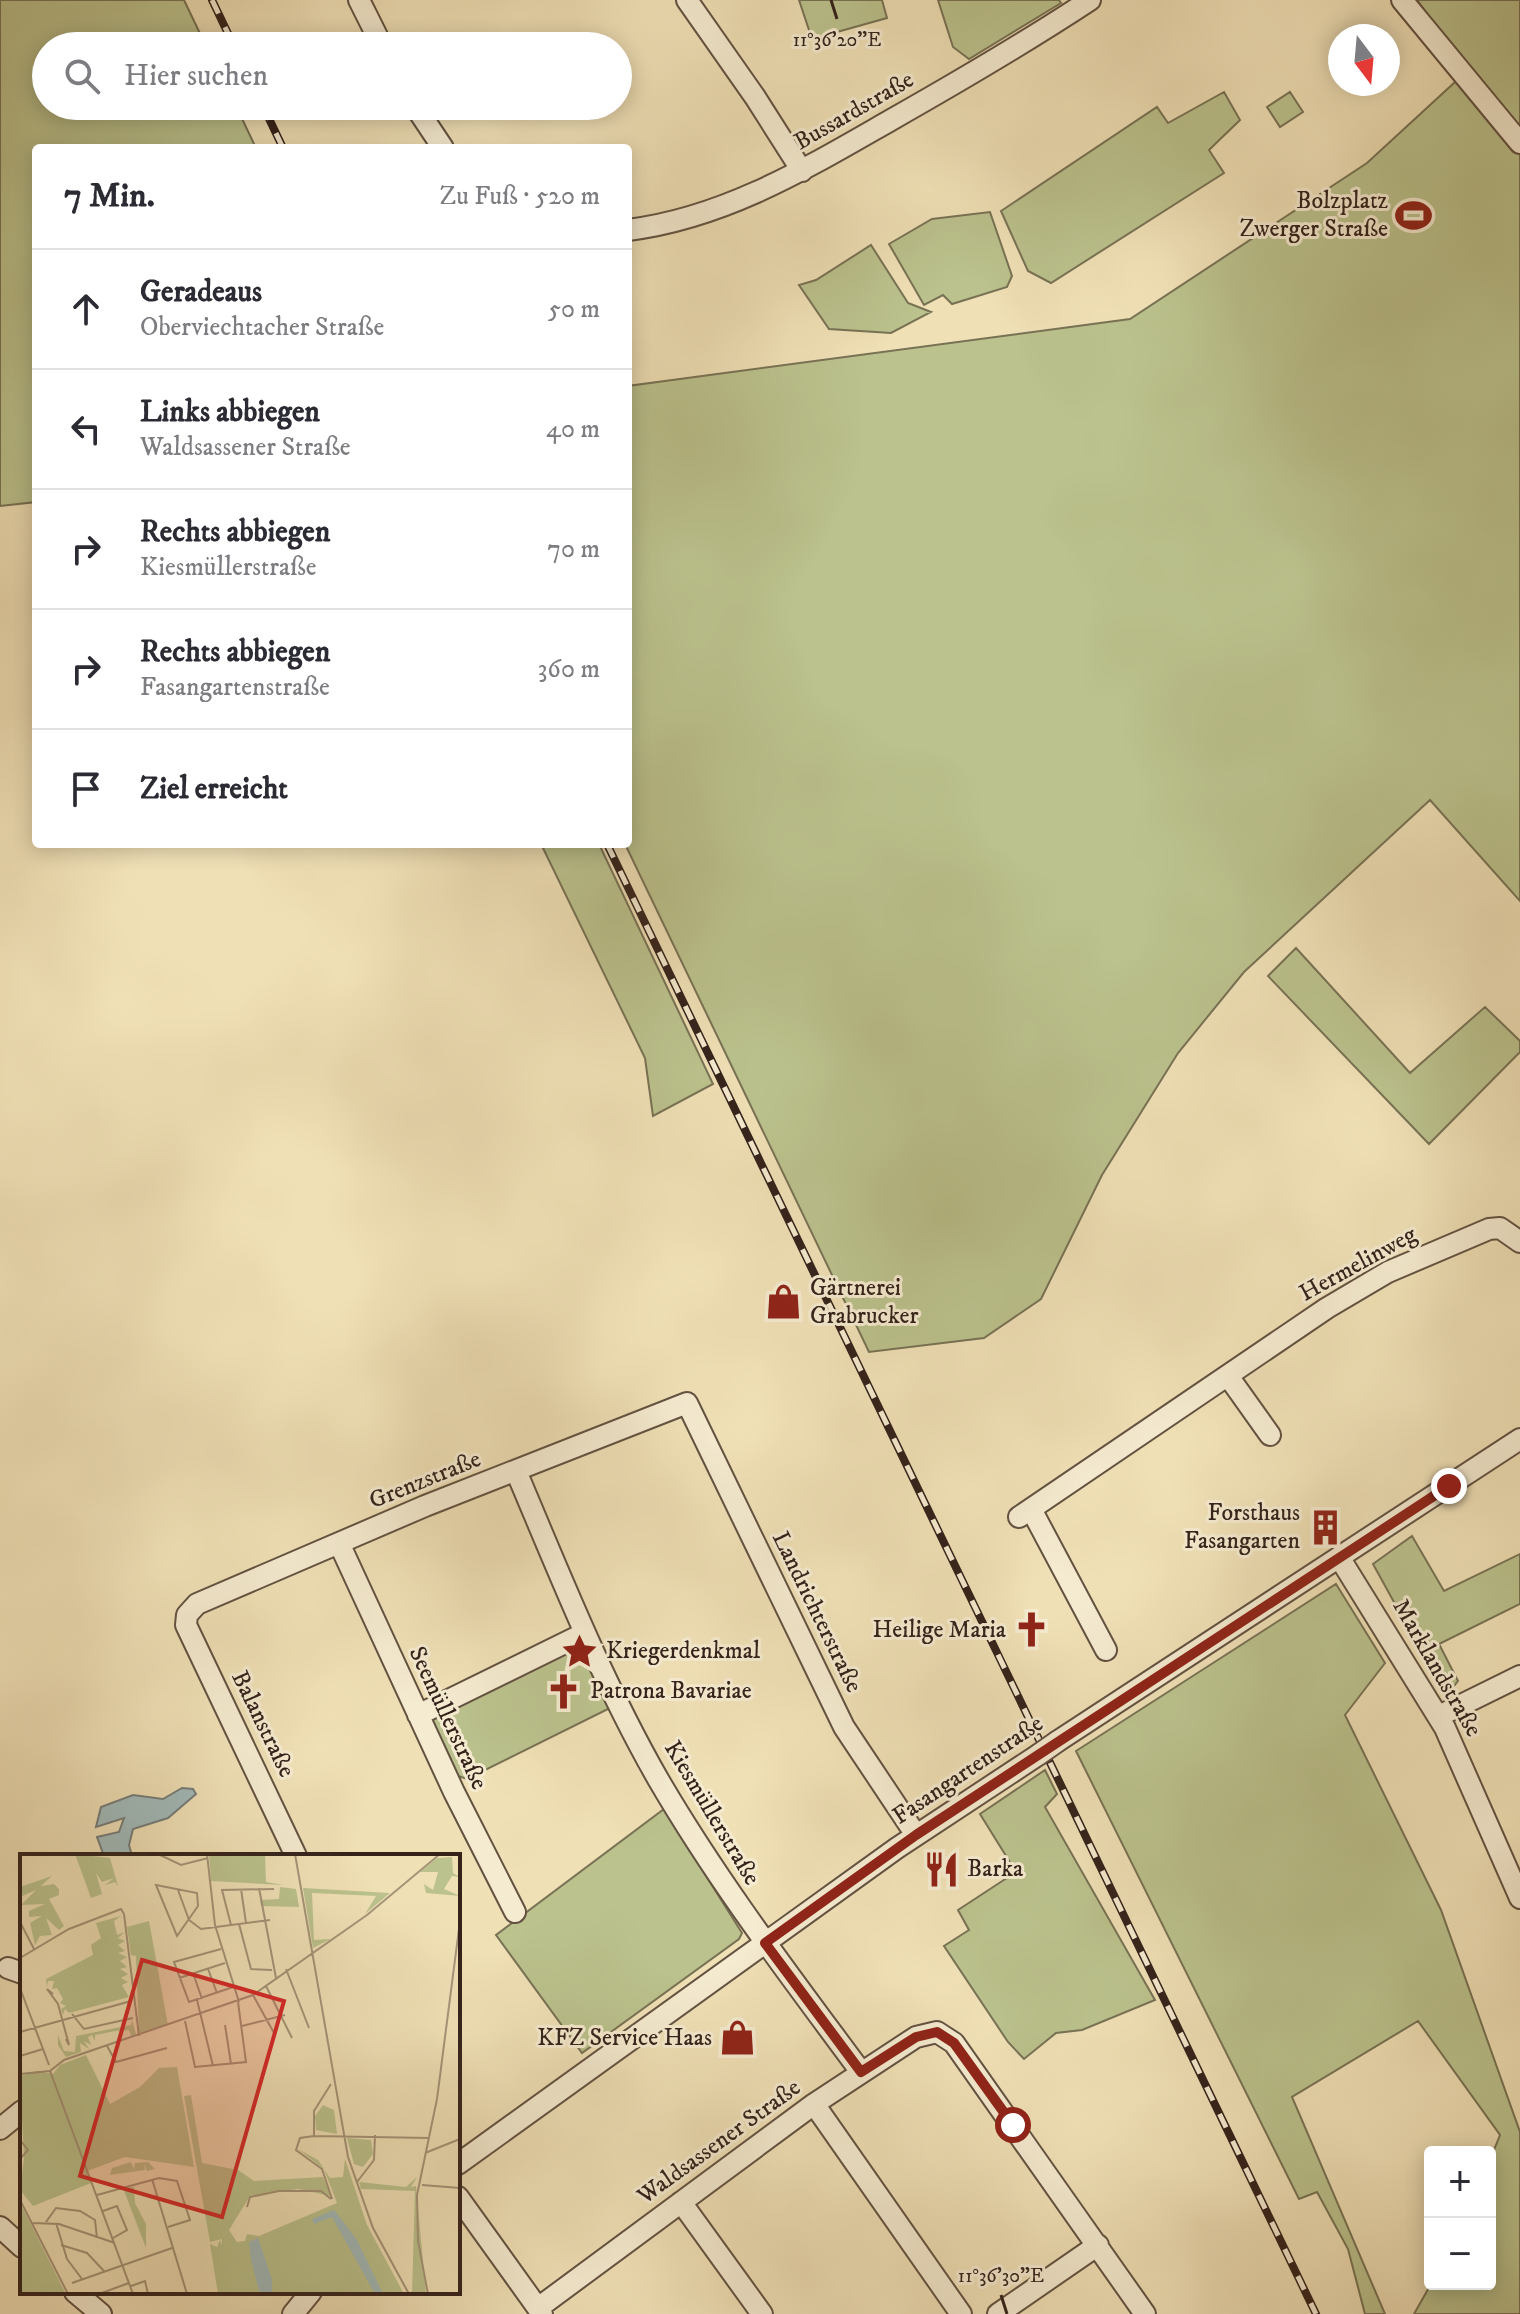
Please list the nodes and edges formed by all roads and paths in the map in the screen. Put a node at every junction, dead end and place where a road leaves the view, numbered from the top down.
1 (359, 0) edge
2 (687, 0) edge
3 (1090, 0) edge
4 (1402, 0) edge
5 (375, 32) edge
6 (424, 120) edge
7 (1520, 143) edge
8 (440, 144) edge
9 (802, 171) junction
10 (632, 229) edge
11 (1520, 1242) edge
12 (1228, 1376) junction
13 (687, 1403) joint
14 (1270, 1435) dead end
15 (1520, 1439) edge
16 (516, 1471) junction
17 (339, 1543) junction
18 (1339, 1557) junction
19 (187, 1615) joint
20 (585, 1633) junction
21 (1106, 1650) dead end
22 (1520, 1676) edge
23 (418, 1715) junction
24 (1439, 1716) junction
25 (916, 1835) junction
26 (295, 1854) edge
27 (1515, 1872) edge
28 (1520, 1898) edge
29 (515, 1912) dead end
30 (765, 1943) junction
31 (861, 2072) junction
32 (814, 2104) junction
33 (20, 2113) edge
34 (0, 2129) edge
35 (460, 2163) edge
36 (460, 2200) edge
37 (681, 2202) junction
38 (0, 2227) edge
39 (20, 2245) edge
40 (1098, 2245) junction
41 (77, 2294) edge
42 (309, 2294) edge
43 (540, 2311) edge
44 (101, 2314) edge
45 (293, 2314) edge
46 (762, 2314) edge
47 (961, 2314) edge
48 (998, 2314) edge
49 (1145, 2314) edge

1 - 5 street
2 - 9 street
3 - 9 street, Bussardstraße
4 - 7 street
6 - 8 street
9 - 10 street, Bussardstraße
11 - 12 street, Hermelinweg
12 - 14 street
12 - 21 street, Hermelinweg
13 - 16 street, Grenzstraße
13 - 25 street, Landrichterstraße
15 - 18 street, Fasangartenstraße
16 - 17 street, Grenzstraße
16 - 20 street, Kiesmüllerstraße
17 - 19 street, Grenzstraße
17 - 23 street, Seemüllerstraße
18 - 24 street, Marklandstraße
18 - 25 street, Fasangartenstraße, bridge
19 - 26 street, Balanstraße
20 - 23 street
20 - 30 street, Kiesmüllerstraße
22 - 24 street
23 - 29 street, Seemüllerstraße
24 - 27 street, Marklandstraße
25 - 30 street, Fasangartenstraße
27 - 28 street, Marklandstraße
30 - 31 street, Kiesmüllerstraße
30 - 35 street, Fasangartenstraße
31 - 32 street, Waldsassener Straße
31 - 40 street, Waldsassener Straße
32 - 37 street, Waldsassener Straße
32 - 47 street
33 - 34 street
36 - 43 street
37 - 43 street, Waldsassener Straße
37 - 46 street
38 - 39 street
40 - 48 street
40 - 49 street
41 - 44 street
42 - 45 street

